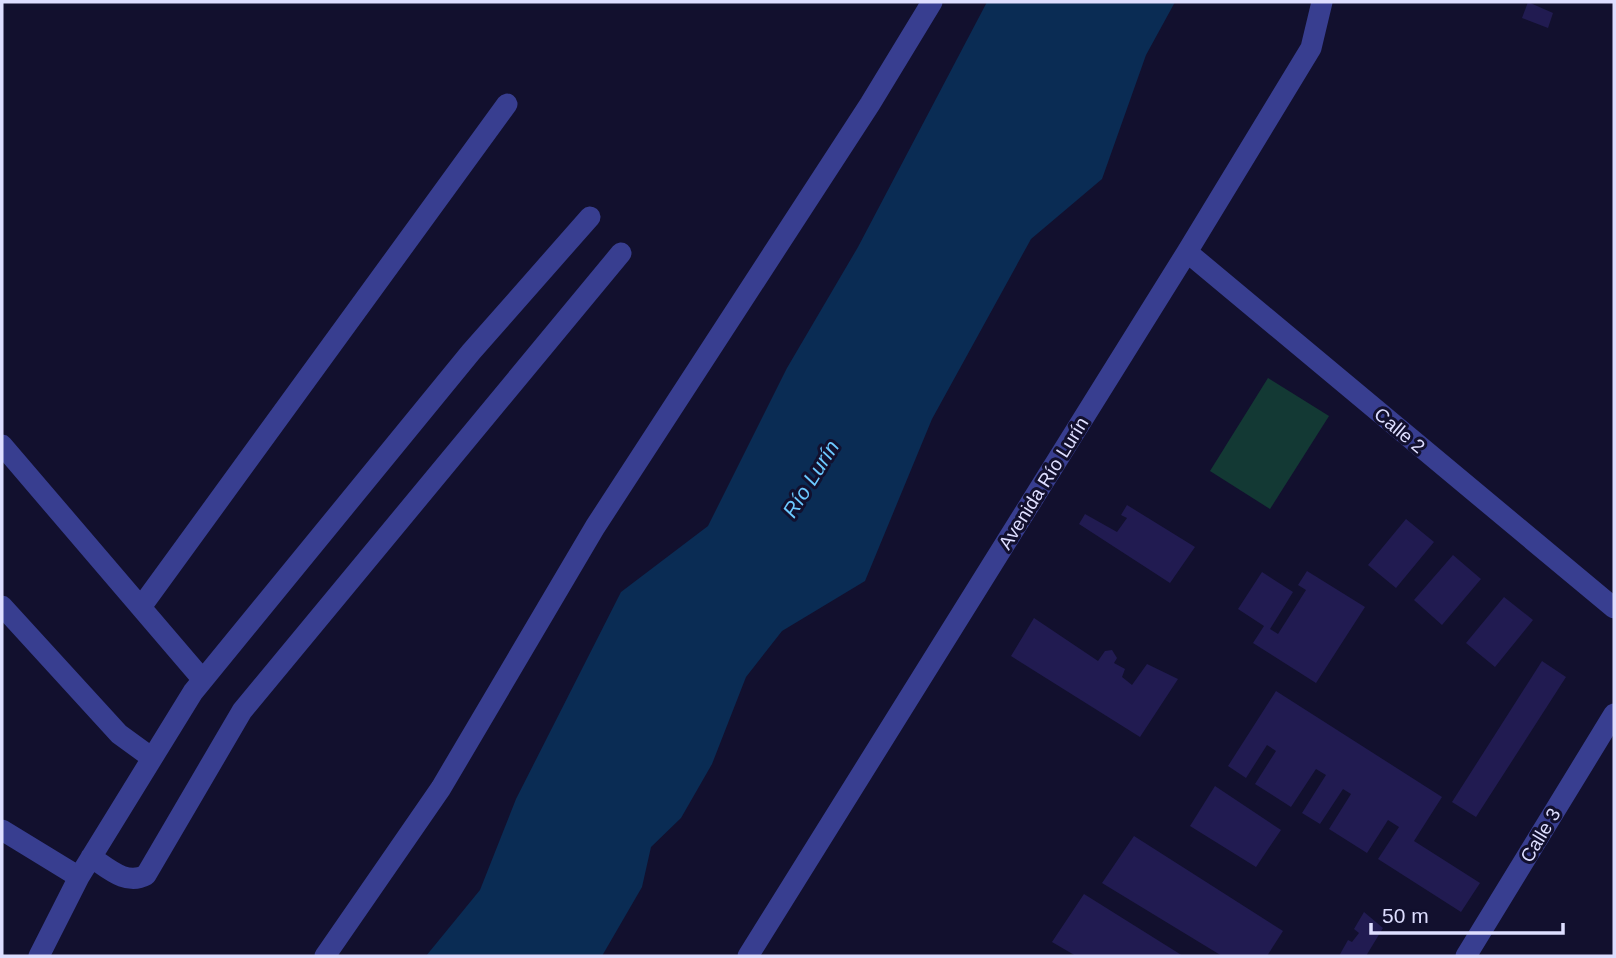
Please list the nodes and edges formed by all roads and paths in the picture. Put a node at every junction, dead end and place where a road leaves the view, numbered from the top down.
1 (932, 2) edge
2 (1322, 2) edge
3 (508, 104) dead end
4 (590, 217) dead end
5 (1187, 252) junction
6 (621, 253) dead end
7 (2, 445) edge
8 (2, 606) edge
9 (141, 607) junction
10 (1614, 608) edge
11 (203, 680) junction
12 (1614, 713) edge
13 (152, 758) junction
14 (2, 830) edge
15 (91, 857) junction
16 (79, 877) junction
17 (39, 956) edge
18 (325, 956) edge
19 (748, 956) edge
20 (1466, 956) edge

1 - 18 street
2 - 5 street, Avenida Río Lurín
3 - 9 street
4 - 11 street
5 - 10 street, Calle 2
5 - 19 street, Avenida Río Lurín
6 - 15 street
7 - 9 street
8 - 13 street
9 - 11 street
11 - 13 street
12 - 20 street, Calle 3
13 - 15 street
14 - 16 street
15 - 16 street
16 - 17 street

